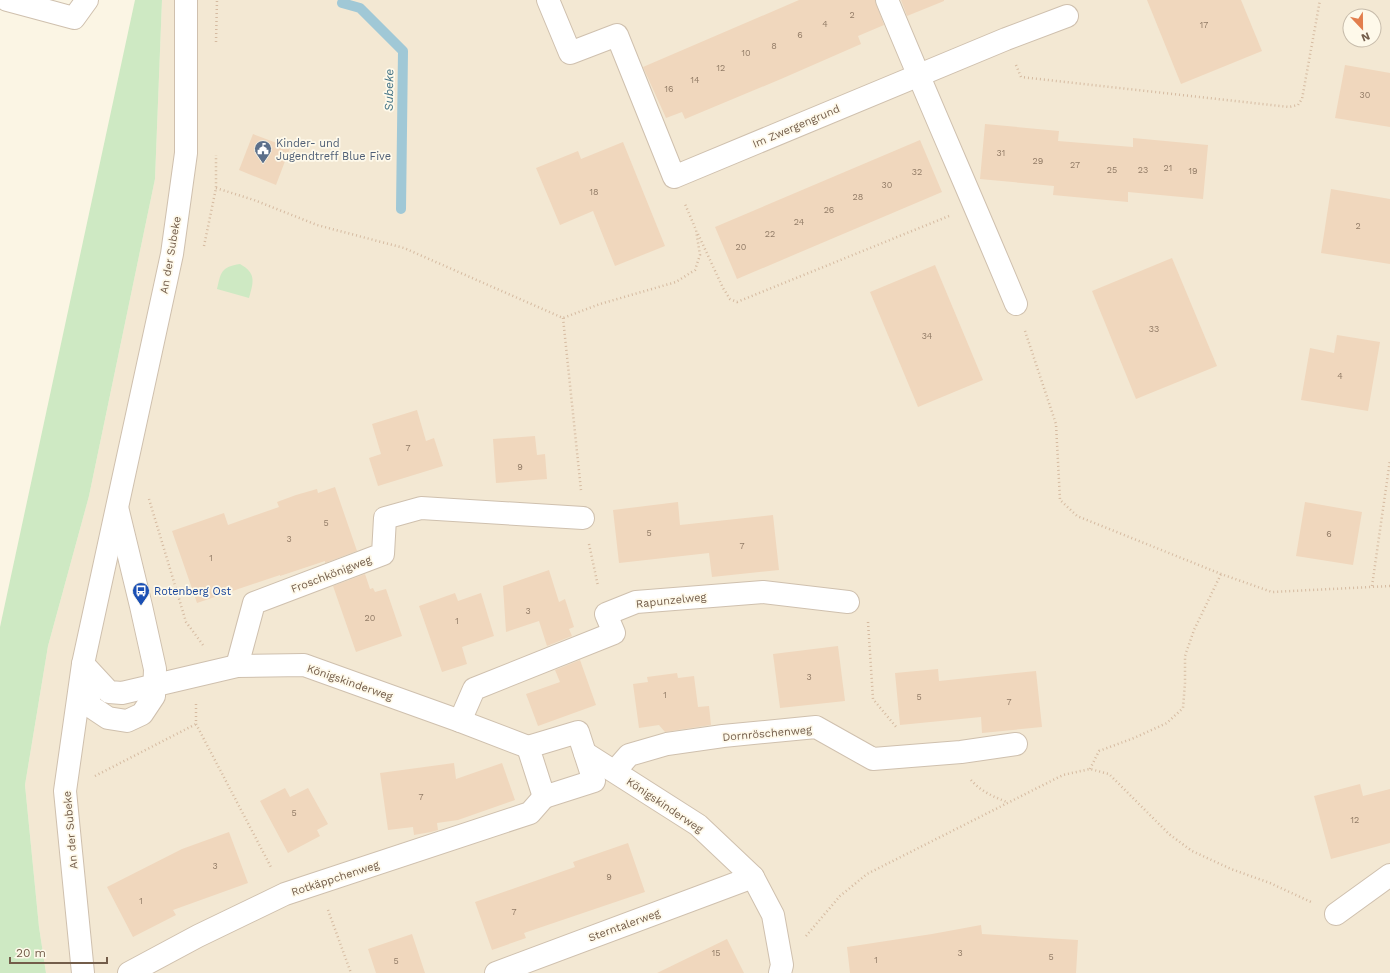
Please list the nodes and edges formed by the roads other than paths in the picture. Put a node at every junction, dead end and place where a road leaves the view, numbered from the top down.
1 (7, 0) edge
2 (87, 0) edge
3 (186, 0) edge
4 (548, 0) edge
5 (887, 0) edge
6 (1067, 16) dead end
7 (918, 75) junction
8 (1016, 304) road end
9 (117, 506) junction
10 (583, 518) road end
11 (848, 602) dead end
12 (83, 664) junction
13 (229, 668) junction
14 (154, 686) junction
15 (460, 721) junction
16 (1016, 744) dead end
17 (528, 747) junction
18 (584, 752) junction
19 (615, 771) junction
20 (544, 797) junction
21 (1390, 875) edge
22 (753, 877) junction
23 (1336, 914) road end
24 (781, 969) edge
25 (83, 973) edge
26 (129, 973) edge
27 (496, 973) edge

1 - 2 street
3 - 9 street, An der Subeke
4 - 7 street, Im Zwergengrund
5 - 7 street
6 - 7 street, Im Zwergengrund
7 - 8 street
9 - 12 street, An der Subeke
9 - 14 street, An der Subeke
10 - 13 street, Froschkönigweg
11 - 15 street, Rapunzelweg
12 - 14 street, An der Subeke
12 - 25 street, An der Subeke
13 - 14 street, Königskinderweg
13 - 15 street, Königskinderweg
15 - 17 street, Königskinderweg
16 - 19 street, Dornröschenweg
17 - 18 street
17 - 20 street
18 - 19 street, Königskinderweg
18 - 20 street
19 - 22 street, Königskinderweg
20 - 26 street, Rotkäppchenweg
21 - 23 street
22 - 24 street, Königskinderweg
22 - 27 street, Sterntalerweg

